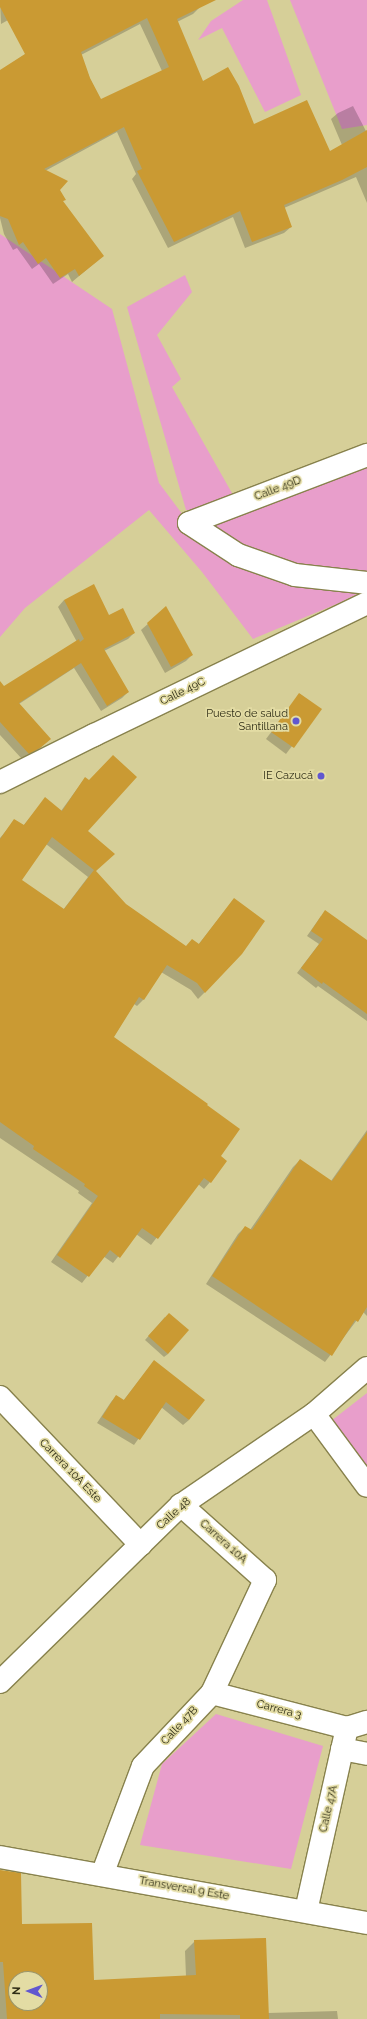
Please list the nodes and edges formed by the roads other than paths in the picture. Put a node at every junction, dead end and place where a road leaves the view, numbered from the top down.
1 (367, 455) edge
2 (367, 584) edge
3 (367, 603) edge
4 (0, 782) edge
5 (367, 1368) edge
6 (0, 1397) edge
7 (314, 1414) junction
8 (367, 1486) edge
9 (181, 1505) junction
10 (141, 1545) junction
11 (265, 1580) joint
12 (0, 1682) edge
13 (212, 1693) junction
14 (352, 1733) edge
15 (367, 1754) edge
16 (0, 1857) edge
17 (102, 1875) junction
18 (306, 1911) junction
19 (367, 1923) edge

1 - 2 street, Calle 49D
3 - 4 street, Calle 49C
5 - 7 street, Calle 48
6 - 10 street, Carrera 10A Este
7 - 8 street
7 - 9 street, Calle 48
9 - 10 street, Calle 48
9 - 11 street, Carrera 10A
10 - 12 street, Calle 48
11 - 13 street, Calle 47B
13 - 14 street, Carrera 3
13 - 17 street, Calle 47B
14 - 15 street, Carrera 3
14 - 18 street, Calle 47A
16 - 17 street, Transversal 9 Este
17 - 18 street, Transversal 9 Este
18 - 19 street, Transversal 9 Este

